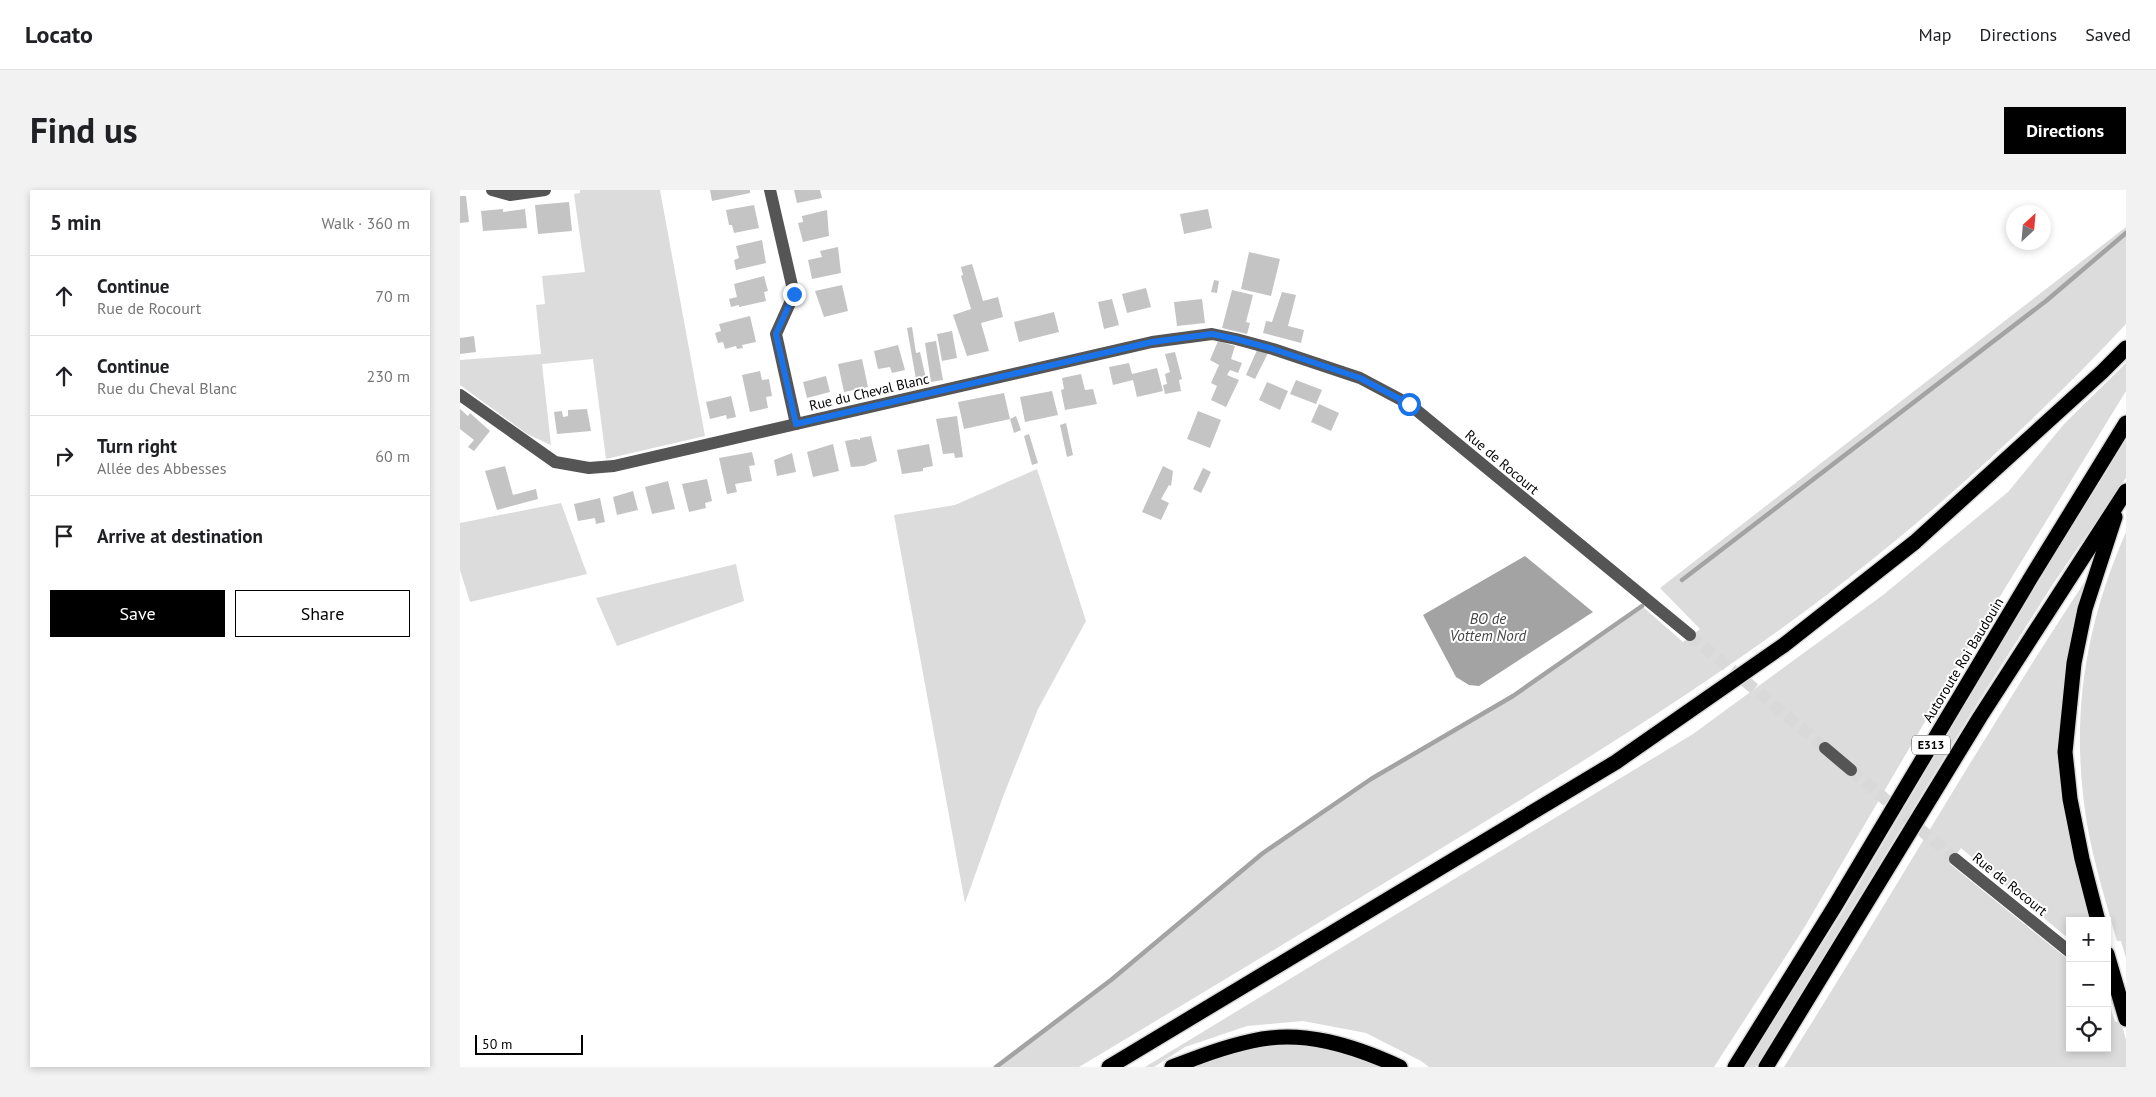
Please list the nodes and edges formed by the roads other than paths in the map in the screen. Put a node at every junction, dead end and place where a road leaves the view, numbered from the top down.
1 (492, 190) edge
2 (545, 190) edge
3 (770, 190) edge
4 (2126, 348) edge
5 (1273, 349) joint
6 (460, 395) edge
7 (2126, 423) edge
8 (796, 424) junction
9 (2123, 495) edge
10 (1690, 635) tunnel mouth
11 (1825, 748) tunnel mouth
12 (1851, 770) tunnel mouth
13 (1955, 859) tunnel mouth
14 (2097, 917) edge
15 (2066, 949) edge
16 (2109, 962) edge
17 (2126, 1019) edge
18 (1109, 1067) edge
19 (1172, 1067) edge
20 (1400, 1067) edge
21 (1735, 1067) edge
22 (1766, 1067) edge

1 - 2 street
3 - 8 street
4 - 18 highway
5 - 8 street, Rue du Cheval Blanc
5 - 10 street, Rue de Rocourt
6 - 8 street, Rue du Cheval Blanc
7 - 21 highway, Autoroute Roi Baudouin / E313
9 - 14 highway
9 - 22 highway, E313
11 - 12 street
13 - 15 street, Rue de Rocourt
16 - 17 highway
19 - 20 highway

